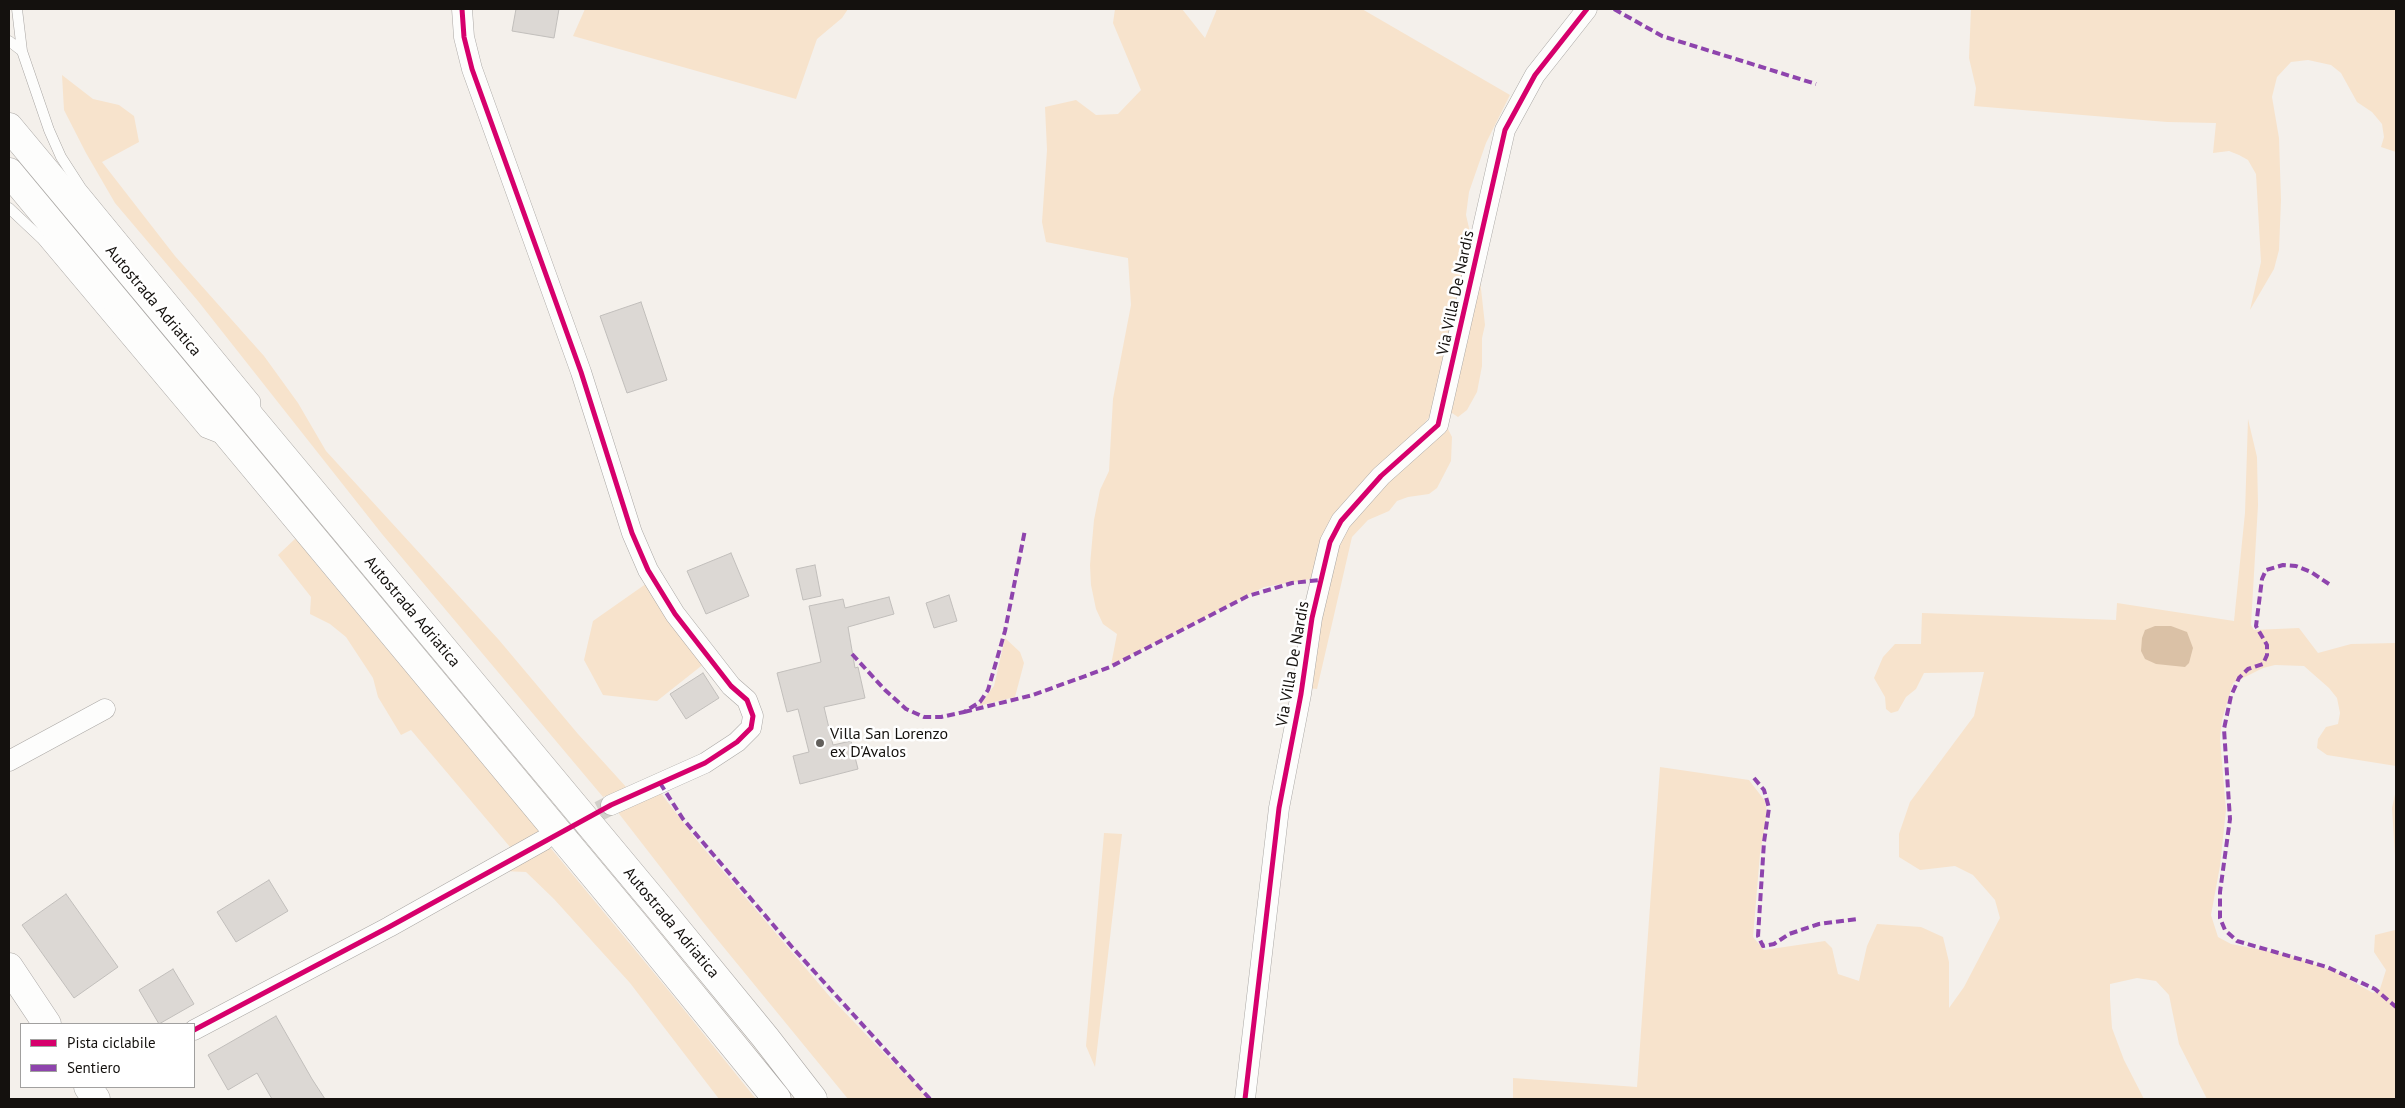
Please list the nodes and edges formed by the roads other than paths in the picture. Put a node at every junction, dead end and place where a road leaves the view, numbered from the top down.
1 (18, 9) edge
2 (462, 9) edge
3 (1587, 9) edge
4 (9, 41) edge
5 (22, 51) junction
6 (9, 128) edge
7 (9, 172) edge
8 (9, 208) edge
9 (256, 425) junction
10 (235, 444) junction
11 (105, 709) dead end
12 (9, 761) edge
13 (611, 805) tunnel mouth
14 (544, 840) tunnel mouth
15 (9, 967) edge
16 (46, 1023) edge
17 (195, 1029) edge
18 (777, 1099) edge
19 (813, 1099) edge
20 (1244, 1099) edge

1 - 5 lane
2 - 13 street
3 - 20 street, Via Villa De Nardis
4 - 5 lane
5 - 9 lane
6 - 9 main road, Autostrada Adriatica
7 - 10 main road, Autostrada Adriatica
8 - 10 lane
9 - 19 main road, Autostrada Adriatica
10 - 18 main road, Autostrada Adriatica
11 - 12 street
14 - 17 street
15 - 16 main road

